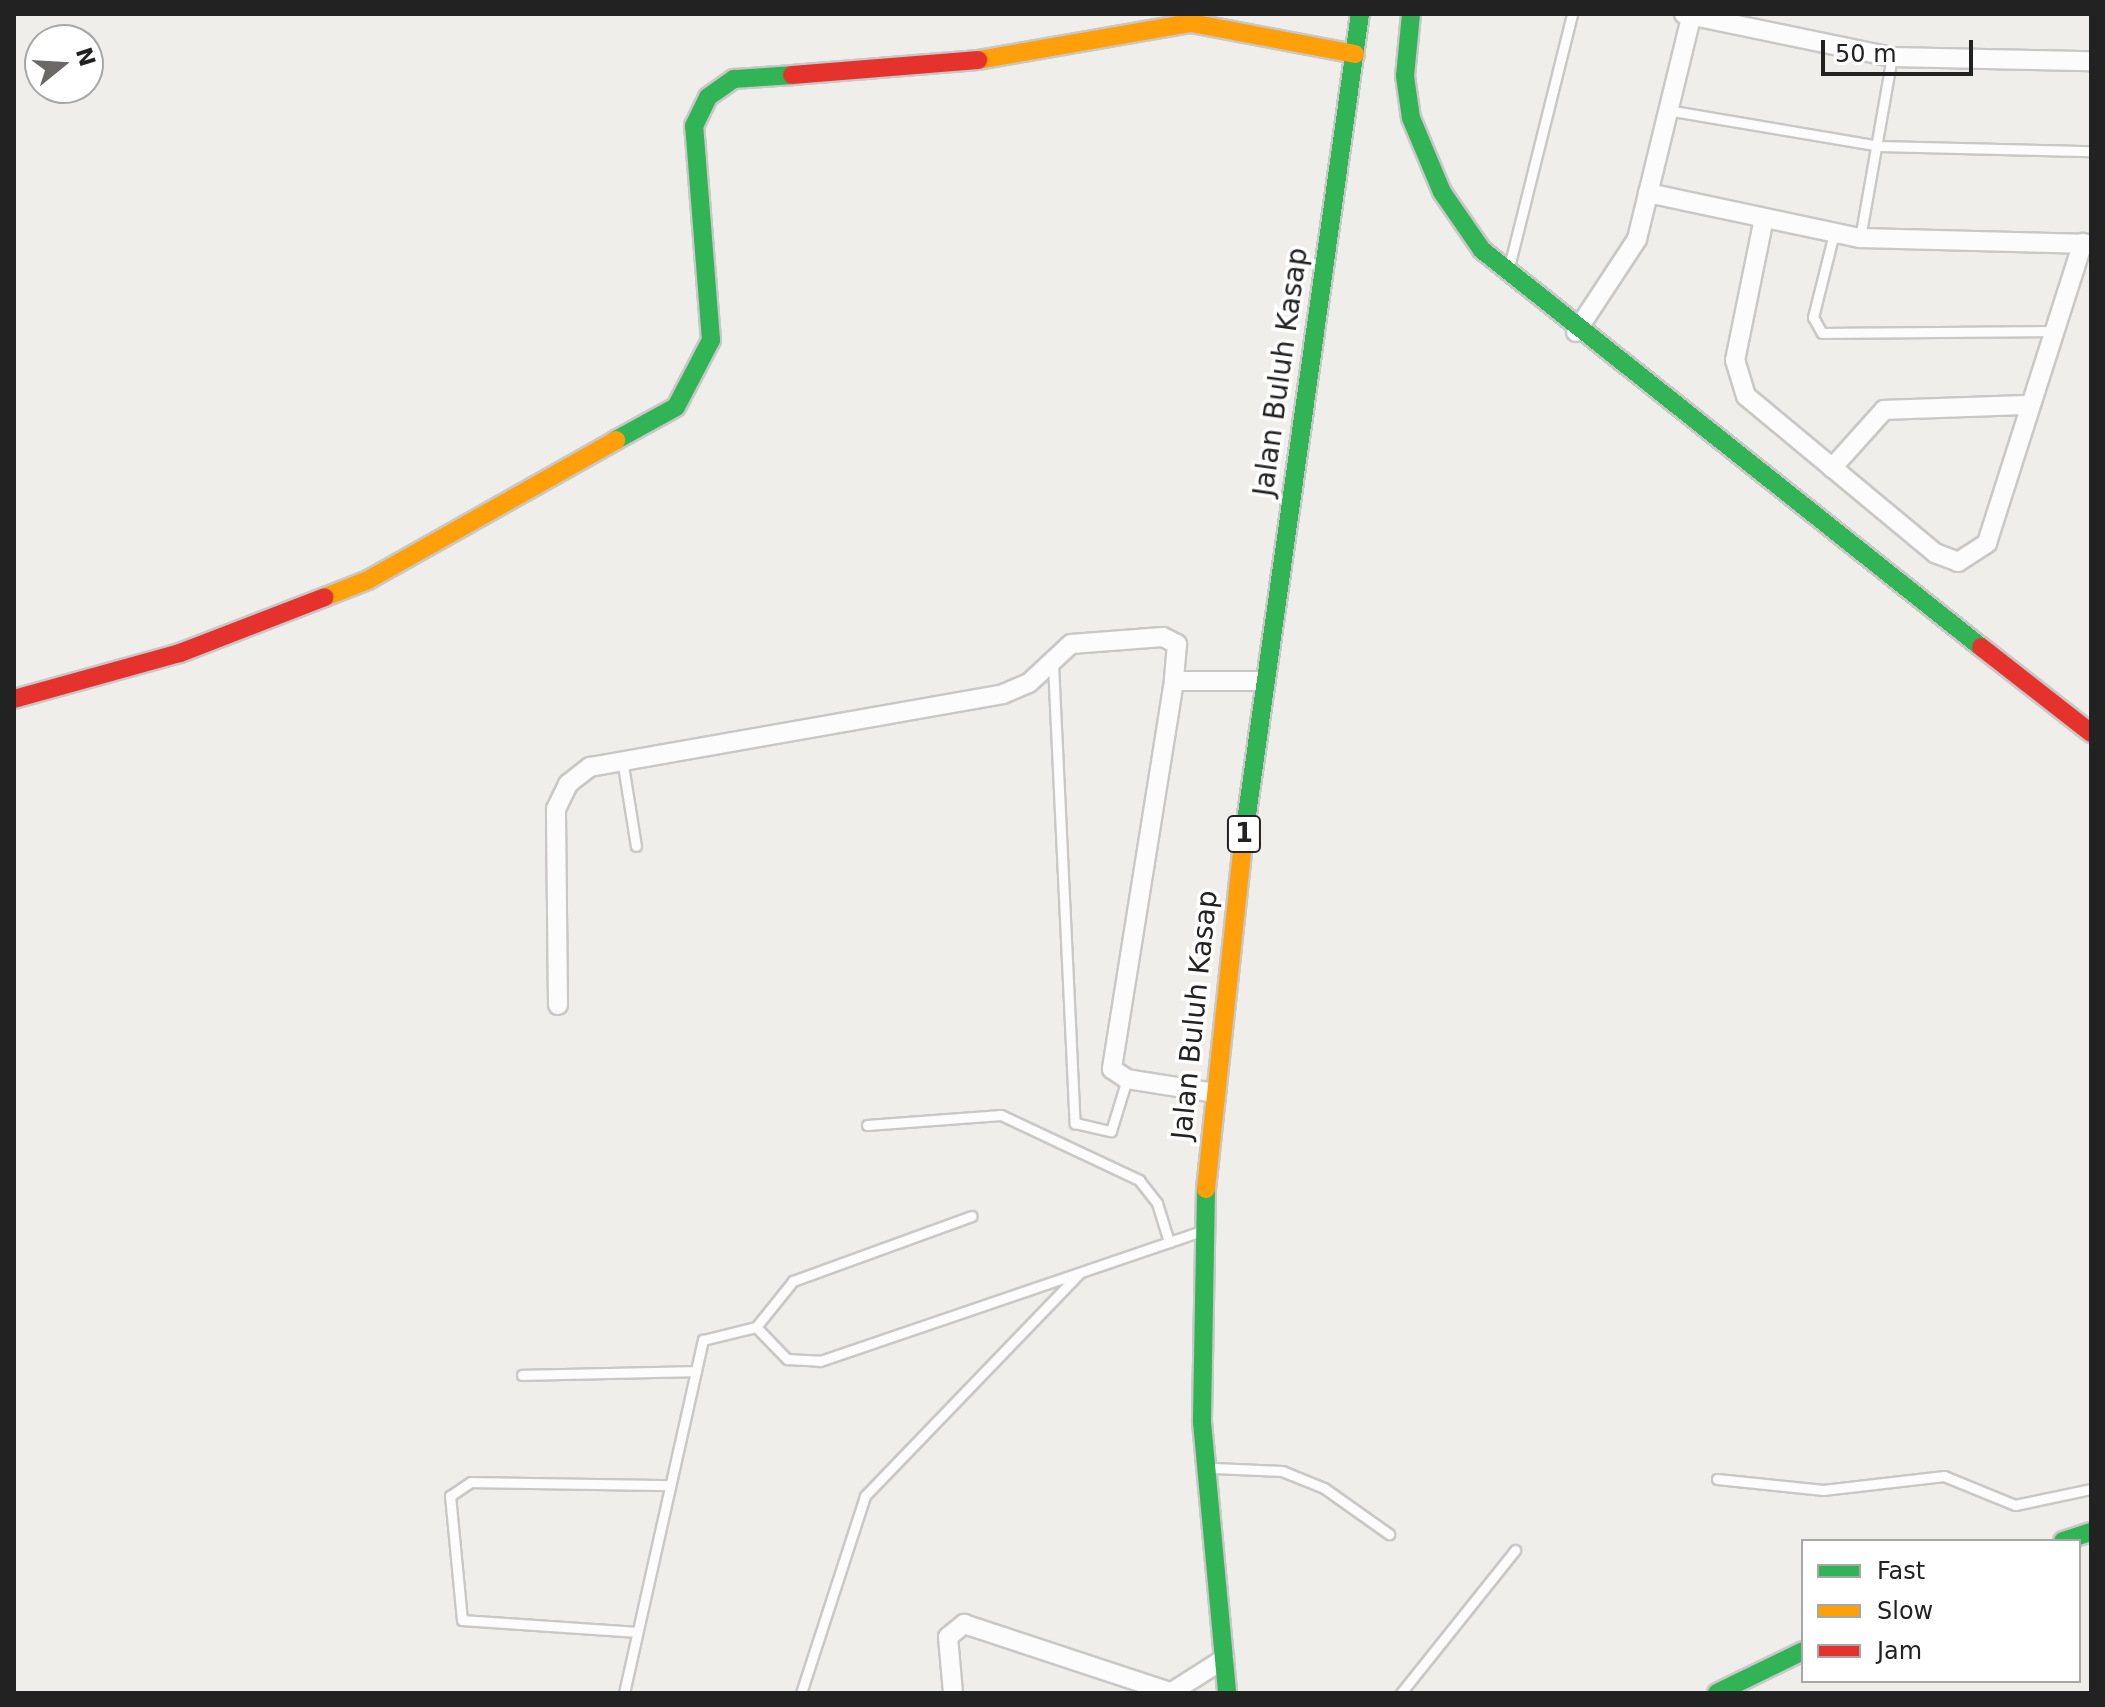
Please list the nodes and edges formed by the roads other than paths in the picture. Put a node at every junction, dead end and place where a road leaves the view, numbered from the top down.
1 (1360, 14) edge
2 (1411, 14) edge
3 (1572, 14) edge
4 (1689, 15) edge
5 (1355, 54) junction
6 (1892, 57) junction
7 (2091, 61) edge
8 (1667, 110) junction
9 (1879, 146) junction
10 (2091, 151) edge
11 (1648, 193) junction
12 (1764, 218) junction
13 (1834, 233) junction
14 (1860, 238) junction
15 (2087, 244) edge
16 (1507, 275) junction
17 (2055, 331) junction
18 (1576, 332) junction
19 (2030, 405) junction
20 (1832, 468) junction
21 (1053, 656) junction
22 (1174, 681) junction
23 (1266, 681) junction
24 (14, 699) edge
25 (2091, 733) edge
26 (622, 759) junction
27 (636, 846) dead end
28 (558, 1005) dead end
29 (1127, 1079) junction
30 (1215, 1093) junction
31 (867, 1125) dead end
32 (972, 1216) dead end
33 (1202, 1231) junction
34 (1169, 1242) junction
35 (1081, 1272) junction
36 (756, 1327) junction
37 (696, 1371) junction
38 (522, 1375) dead end
39 (1206, 1468) junction
40 (1717, 1479) dead end
41 (670, 1485) junction
42 (2091, 1489) edge
43 (2091, 1532) edge
44 (1389, 1534) dead end
45 (2069, 1539) edge
46 (1515, 1550) dead end
47 (637, 1632) junction
48 (1801, 1652) edge
49 (1224, 1659) junction
50 (1143, 1687) edge
51 (624, 1693) edge
52 (801, 1693) edge
53 (953, 1693) edge
54 (1173, 1693) edge
55 (1227, 1693) edge
56 (1401, 1693) edge
57 (1717, 1693) edge

1 - 5 main road, Jalan Buluh Kasap / 1
2 - 16 main road
3 - 16 lane
4 - 6 street
4 - 8 street
5 - 23 main road, Jalan Buluh Kasap / 1
5 - 24 main road
6 - 7 street
6 - 9 lane
8 - 9 lane
8 - 11 street
9 - 10 lane
9 - 14 lane
11 - 12 street
11 - 18 street
12 - 13 street
12 - 20 street
13 - 14 street
13 - 17 lane
14 - 15 street
15 - 17 street
16 - 18 main road
17 - 19 street
18 - 25 main road
19 - 20 street
19 - 20 street
21 - 22 street
21 - 26 street
21 - 29 lane
22 - 23 street
22 - 29 street
23 - 30 main road, Jalan Buluh Kasap / 1
26 - 27 lane
26 - 28 street
29 - 30 street
30 - 33 main road, Jalan Buluh Kasap / 1
31 - 34 lane
32 - 36 lane
33 - 34 lane
33 - 39 main road, Jalan Buluh Kasap / 1
34 - 35 lane
35 - 36 lane
35 - 52 lane
36 - 37 lane
37 - 38 lane
37 - 41 lane
39 - 44 lane
39 - 49 main road, Jalan Buluh Kasap / 1
40 - 42 lane
41 - 47 lane
41 - 47 lane
43 - 45 main road
46 - 56 lane
47 - 51 lane
48 - 57 main road
49 - 54 street
49 - 55 main road, Jalan Buluh Kasap / 1
50 - 53 street
50 - 54 street

